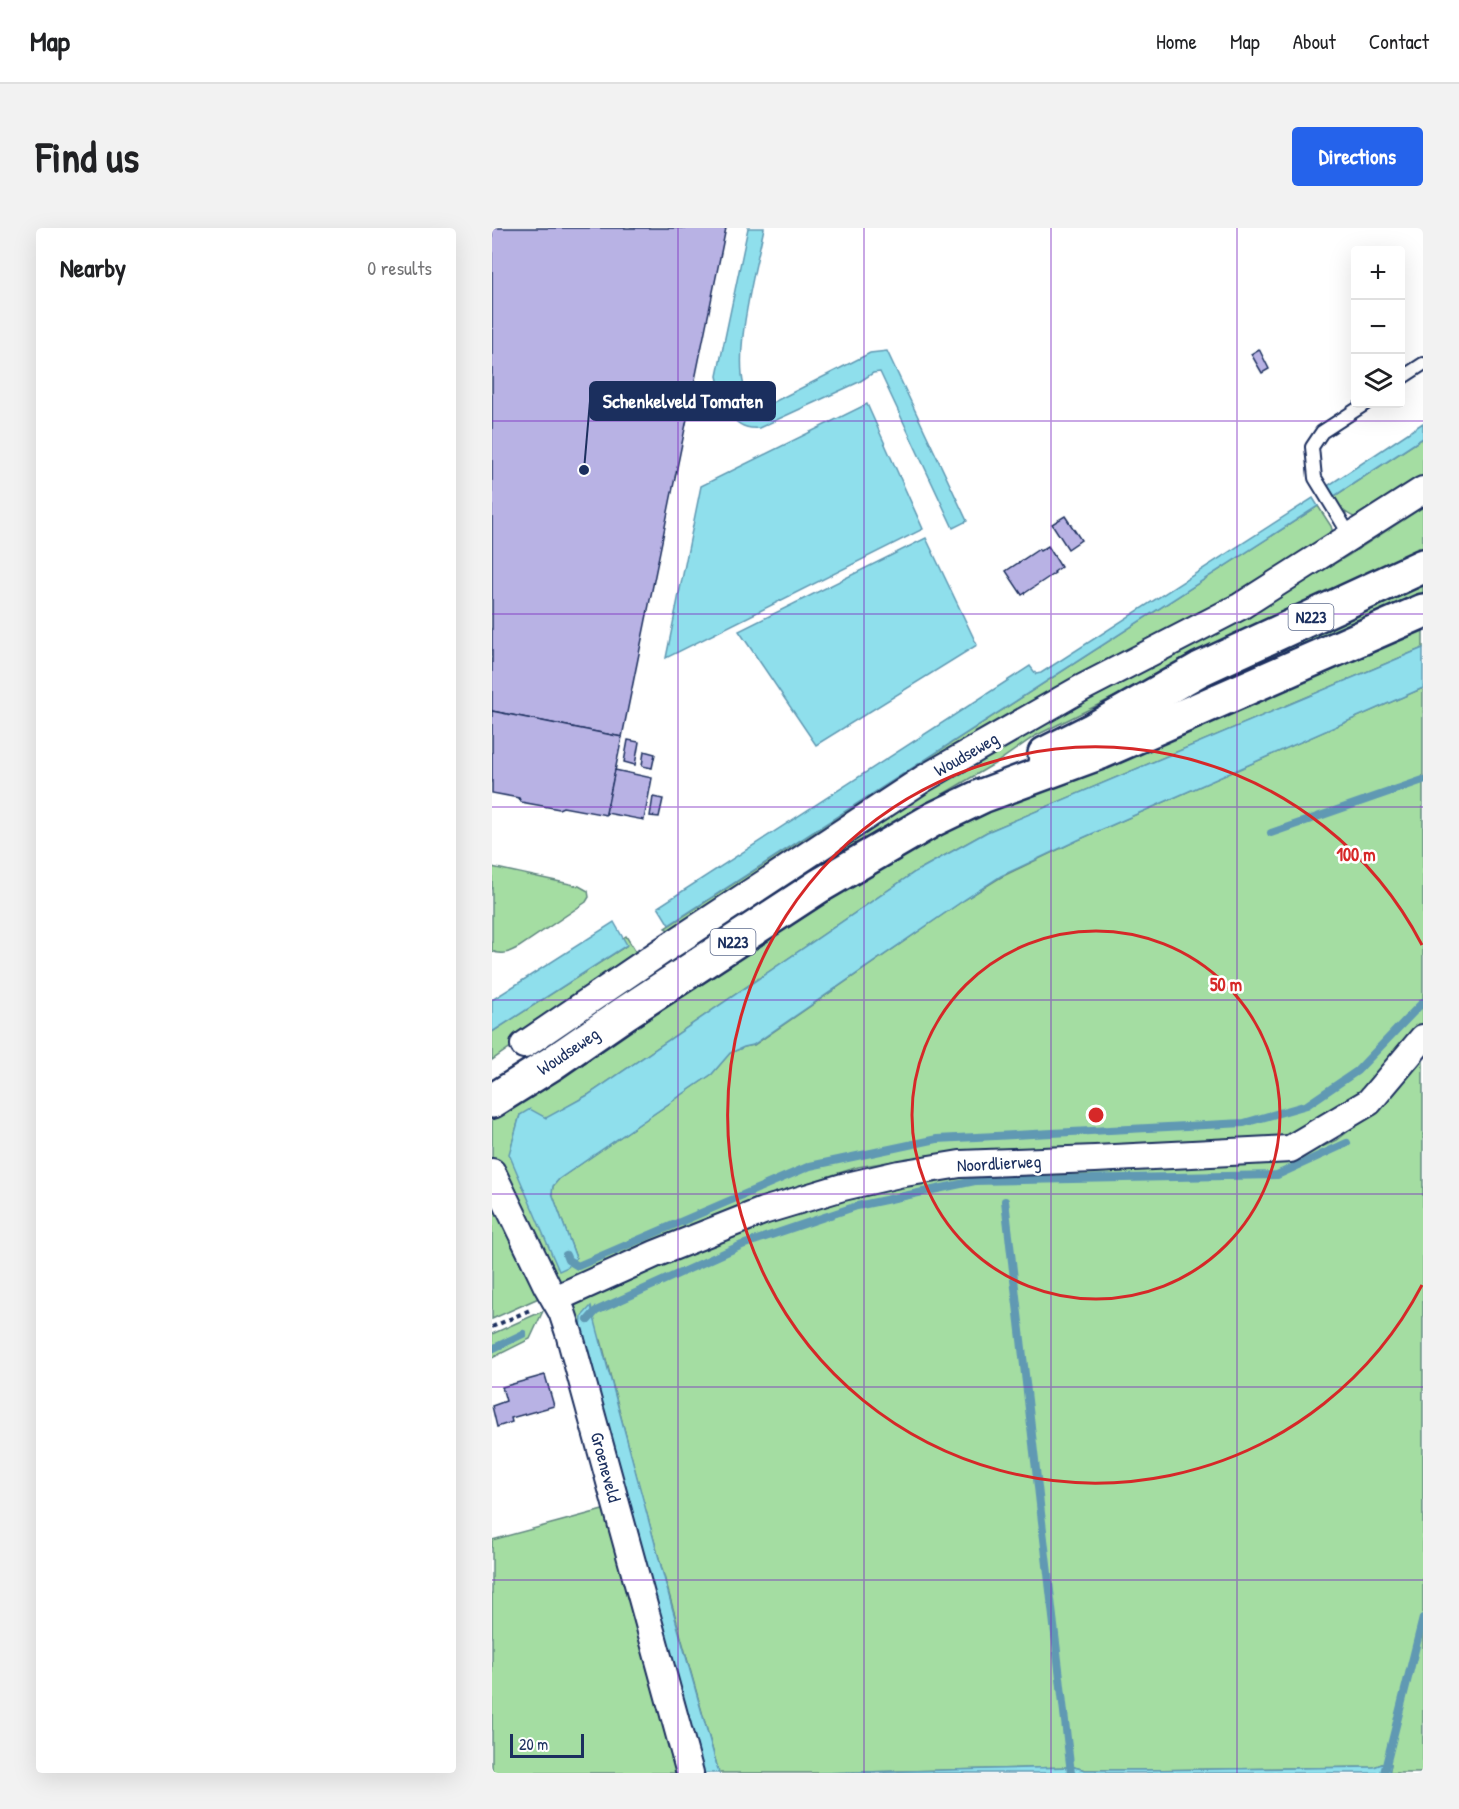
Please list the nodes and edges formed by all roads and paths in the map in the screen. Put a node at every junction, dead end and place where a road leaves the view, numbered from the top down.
1 (1423, 364) edge
2 (1405, 376) edge
3 (1359, 408) edge
4 (1423, 490) edge
5 (1351, 537) junction
6 (1423, 566) edge
7 (1423, 611) edge
8 (982, 796) junction
9 (1423, 1038) edge
10 (524, 1045) dead end
11 (492, 1101) edge
12 (492, 1172) edge
13 (555, 1299) junction
14 (492, 1327) edge
15 (690, 1773) edge

1 - 2 lane
3 - 5 lane
4 - 5 street, Woudseweg
5 - 10 street, Woudseweg
6 - 8 main road, Woudseweg / N223
7 - 8 main road, Woudseweg / N223
8 - 11 main road, Woudseweg / N223
9 - 13 street, Noordlierweg
12 - 13 street, Groeneveld
13 - 14 path
13 - 15 street, Groeneveld

